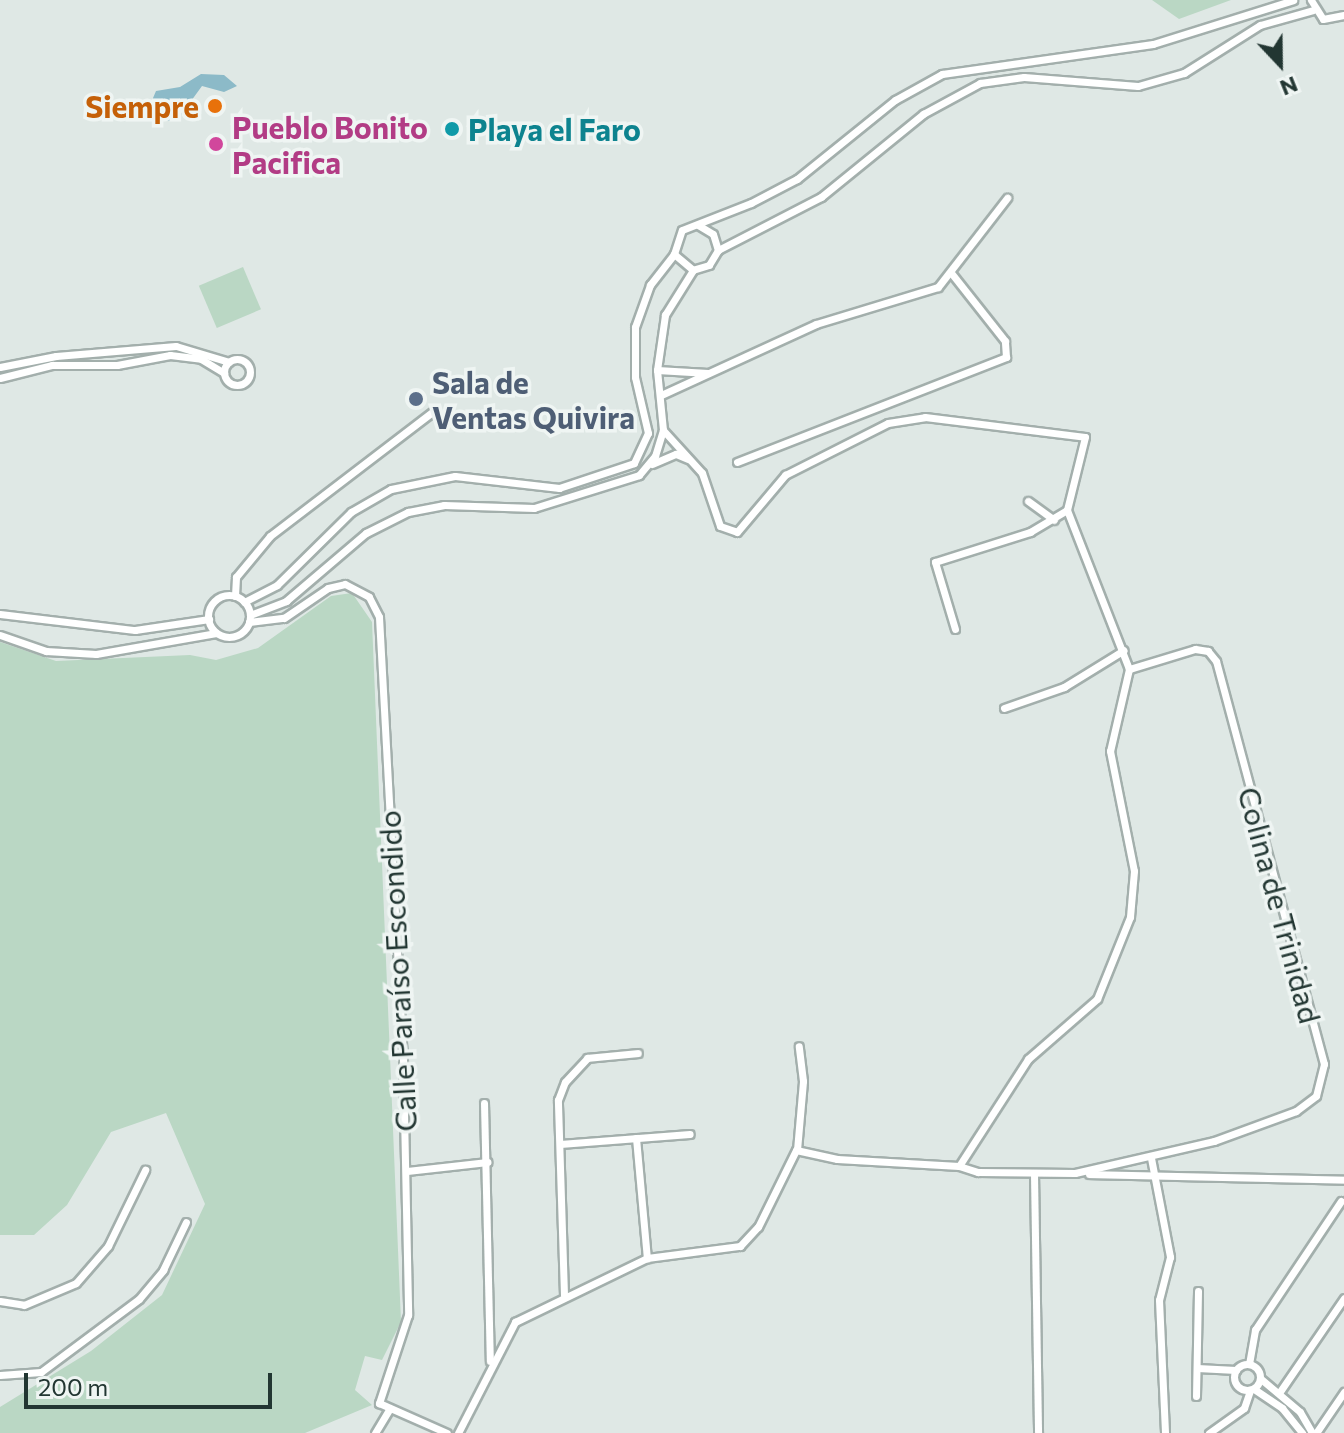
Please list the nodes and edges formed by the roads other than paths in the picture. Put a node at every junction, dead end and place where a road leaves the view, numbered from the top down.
1 (1293, 0) edge
2 (1311, 0) edge
3 (1313, 10) junction
4 (1344, 15) edge
5 (1007, 198) dead end
6 (698, 225) junction
7 (718, 250) junction
8 (674, 254) junction
9 (693, 270) junction
10 (952, 274) junction
11 (229, 362) junction
12 (0, 367) edge
13 (657, 370) junction
14 (224, 373) junction
15 (714, 373) junction
16 (0, 378) edge
17 (661, 395) junction
18 (432, 412) dead end
19 (663, 430) junction
20 (694, 462) junction
21 (737, 462) dead end
22 (647, 468) junction
23 (1028, 501) dead end
24 (1067, 510) junction
25 (1054, 520) junction
26 (235, 596) junction
27 (244, 602) junction
28 (0, 614) edge
29 (209, 619) junction
30 (250, 619) junction
31 (955, 629) dead end
32 (216, 633) junction
33 (0, 635) edge
34 (1124, 650) junction
35 (1129, 669) junction
36 (1004, 708) dead end
37 (799, 1046) dead end
38 (638, 1053) dead end
39 (484, 1103) dead end
40 (690, 1134) dead end
41 (636, 1138) junction
42 (560, 1144) junction
43 (797, 1150) junction
44 (1151, 1158) junction
45 (487, 1162) junction
46 (959, 1166) junction
47 (145, 1170) dead end
48 (407, 1171) junction
49 (1075, 1173) junction
50 (1034, 1174) junction
51 (1155, 1177) junction
52 (1344, 1180) edge
53 (1341, 1201) dead end
54 (186, 1222) dead end
55 (647, 1258) junction
56 (1198, 1291) dead end
57 (564, 1295) junction
58 (1344, 1298) edge
59 (0, 1301) edge
60 (490, 1363) junction
61 (1249, 1364) junction
62 (1197, 1368) junction
63 (1236, 1370) junction
64 (0, 1375) edge
65 (1261, 1379) junction
66 (1252, 1390) junction
67 (1344, 1392) edge
68 (1279, 1393) junction
69 (1196, 1396) dead end
70 (389, 1410) junction
71 (375, 1433) edge
72 (447, 1433) edge
73 (458, 1433) edge
74 (1038, 1433) edge
75 (1165, 1433) edge
76 (1209, 1433) edge
77 (1302, 1433) edge
78 (1314, 1433) edge

1 - 6 street
2 - 3 street
3 - 4 street
3 - 7 street
5 - 10 street
6 - 7 street
6 - 8 street
7 - 9 street
8 - 9 street
8 - 27 street
9 - 13 street
10 - 15 street
10 - 21 street
11 - 12 street
11 - 14 street
11 - 14 street
13 - 15 street
13 - 17 street
14 - 16 street
15 - 17 street
17 - 19 street
18 - 26 street
19 - 20 street
19 - 22 street
20 - 22 street
20 - 24 street
22 - 30 street
23 - 25 street
24 - 25 street
24 - 34 street
25 - 31 street
26 - 27 street
26 - 29 street
27 - 30 street
28 - 29 street
29 - 32 street
30 - 32 street
30 - 48 street, Calle Paraíso Escondido
32 - 33 street
34 - 35 street
34 - 36 street
35 - 44 street, Colina de Trinidad
35 - 46 street
37 - 43 street
38 - 42 street
39 - 45 street
40 - 41 street
41 - 42 street
41 - 55 street
42 - 57 street
43 - 46 street
43 - 55 street
44 - 49 street, Colina de Trinidad
44 - 51 street
45 - 48 street
45 - 60 street
46 - 50 street
47 - 59 street
48 - 70 street, Calle Paraíso Escondido
49 - 50 street
49 - 51 street
50 - 74 street
51 - 52 street
51 - 75 street
53 - 61 street
54 - 64 street
55 - 57 street
56 - 62 street
57 - 60 street
58 - 68 street
60 - 73 street
61 - 63 street
61 - 65 street
62 - 63 street
62 - 69 street
63 - 66 street
65 - 66 street
65 - 68 street
66 - 76 street
66 - 77 street
67 - 78 street
68 - 78 street
70 - 71 street
70 - 72 street

